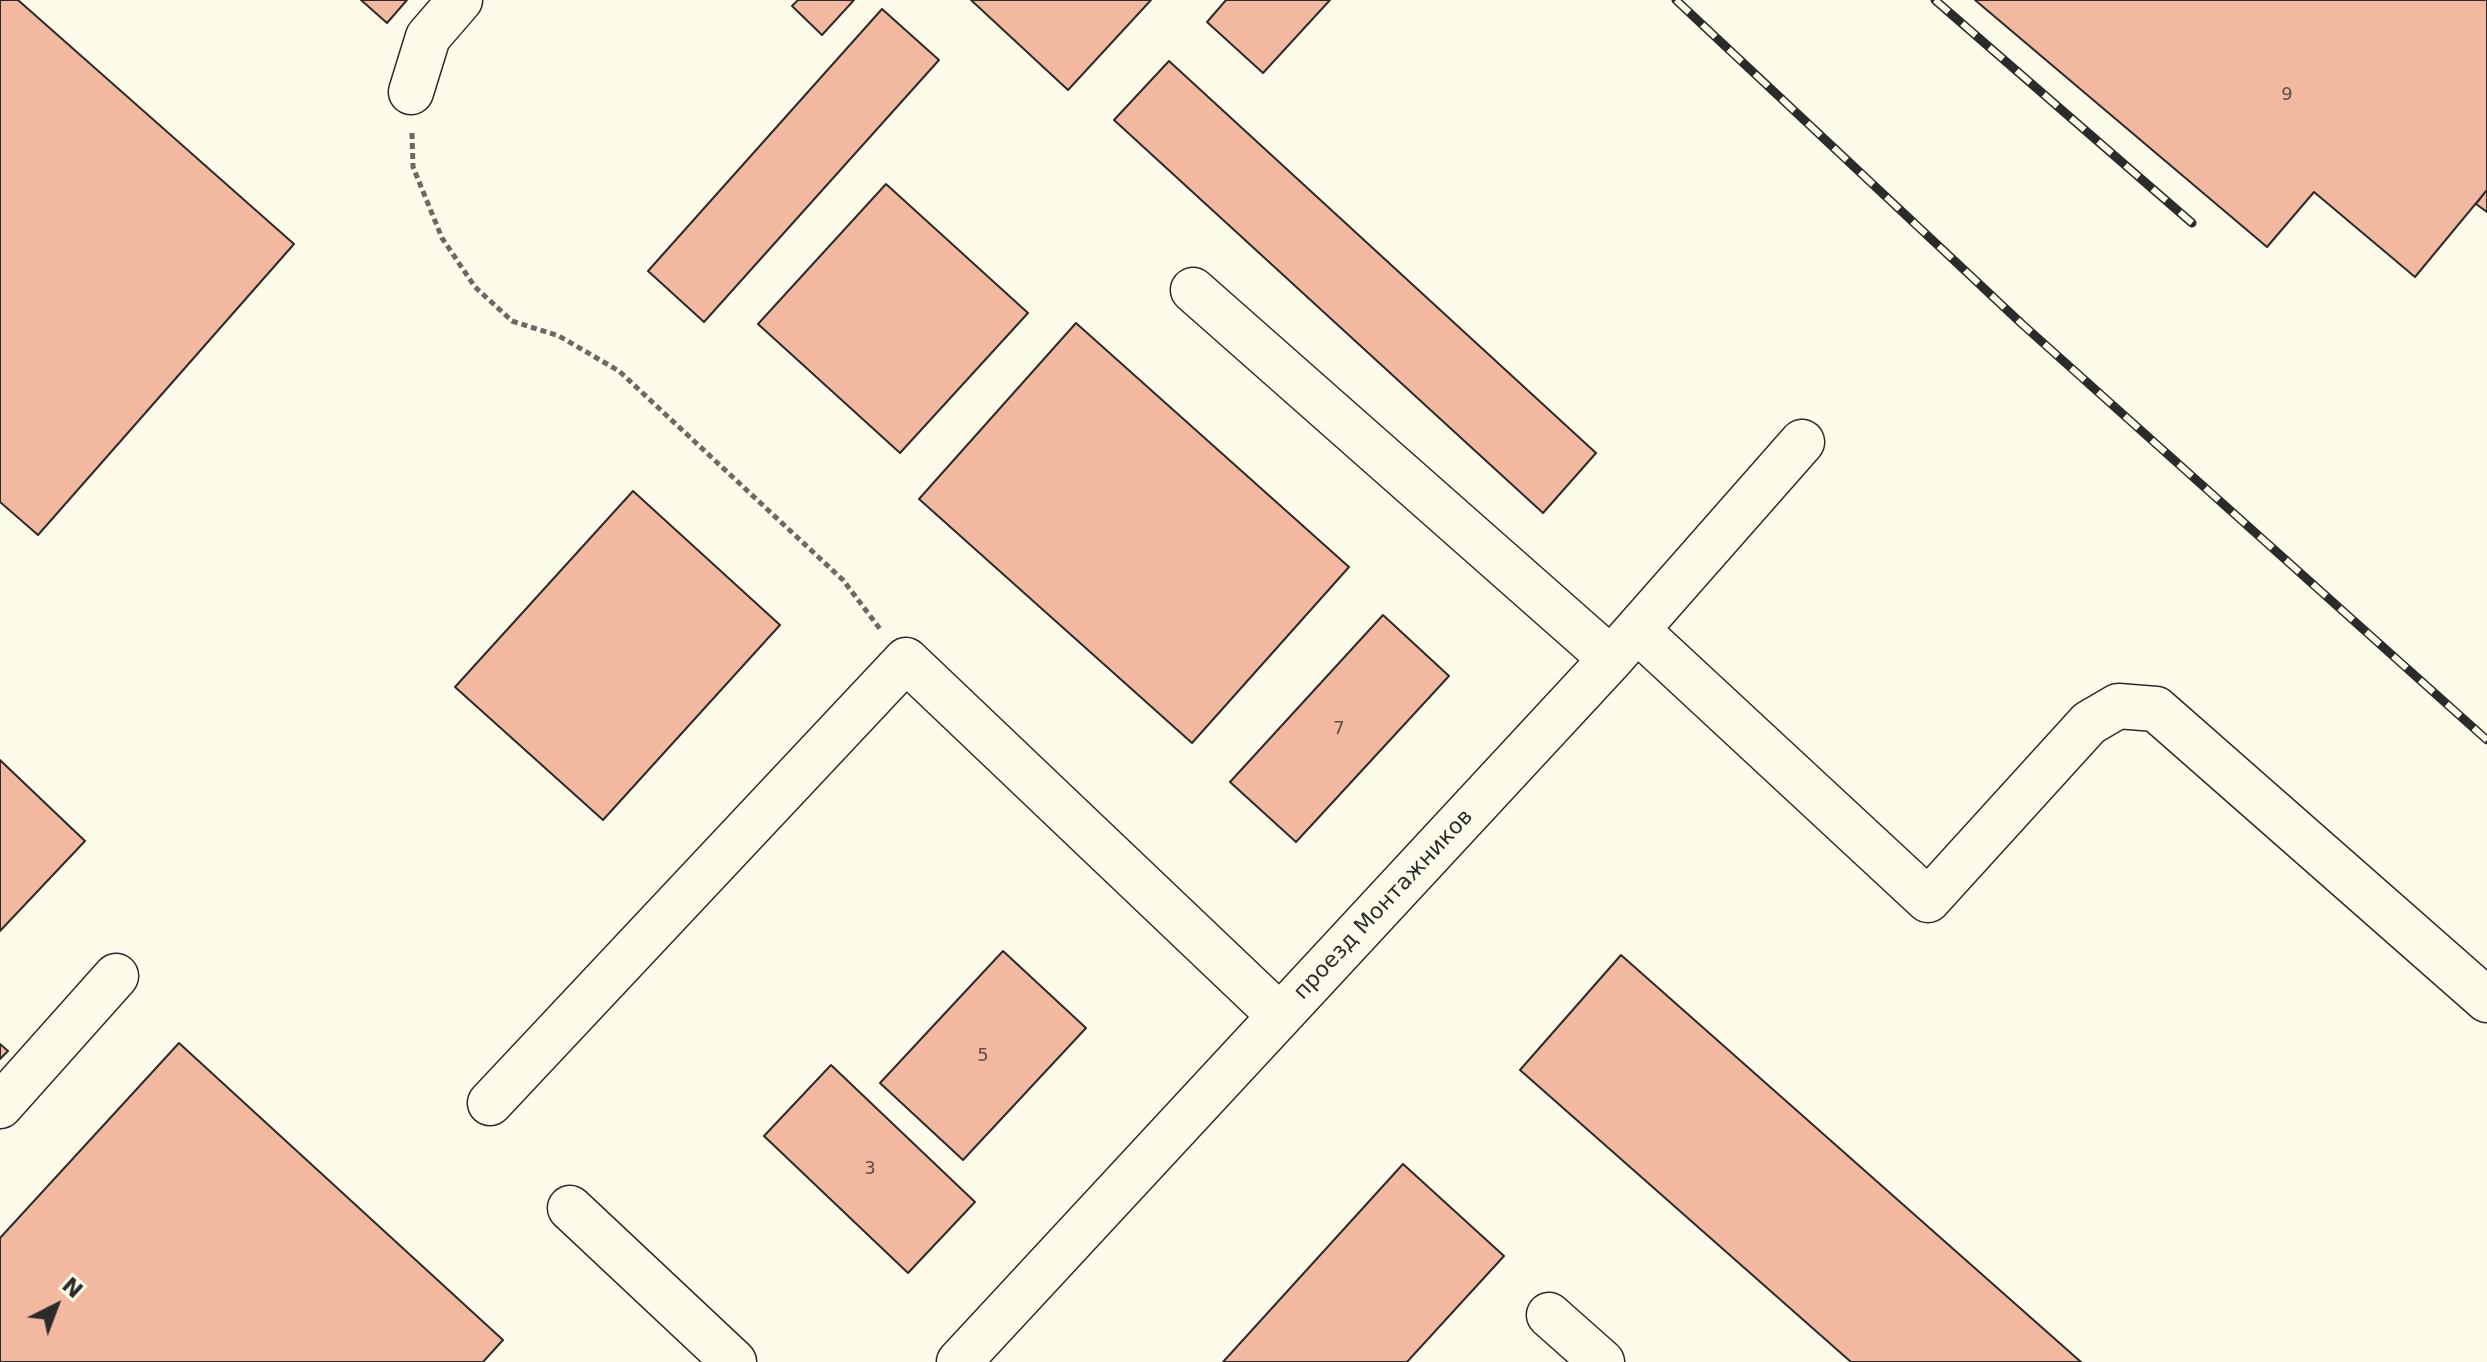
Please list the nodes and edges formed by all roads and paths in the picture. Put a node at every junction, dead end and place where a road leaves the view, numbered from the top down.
1 (460, 0) edge
2 (411, 92) joint
3 (1193, 290) dead end
4 (1802, 442) dead end
5 (1624, 644) junction
6 (906, 660) junction
7 (116, 976) dead end
8 (2487, 1000) edge
9 (1280, 1016) junction
10 (490, 1103) dead end
11 (0, 1106) edge
12 (570, 1208) dead end
13 (1549, 1315) dead end
14 (734, 1362) edge
15 (959, 1362) edge
16 (1602, 1362) edge

1 - 2 street
2 - 6 path
3 - 5 street
4 - 5 street, проезд Монтажников
5 - 8 street
5 - 9 street, проезд Монтажников
6 - 9 street
6 - 10 street
7 - 11 street
9 - 15 street, проезд Монтажников
12 - 14 street
13 - 16 street

